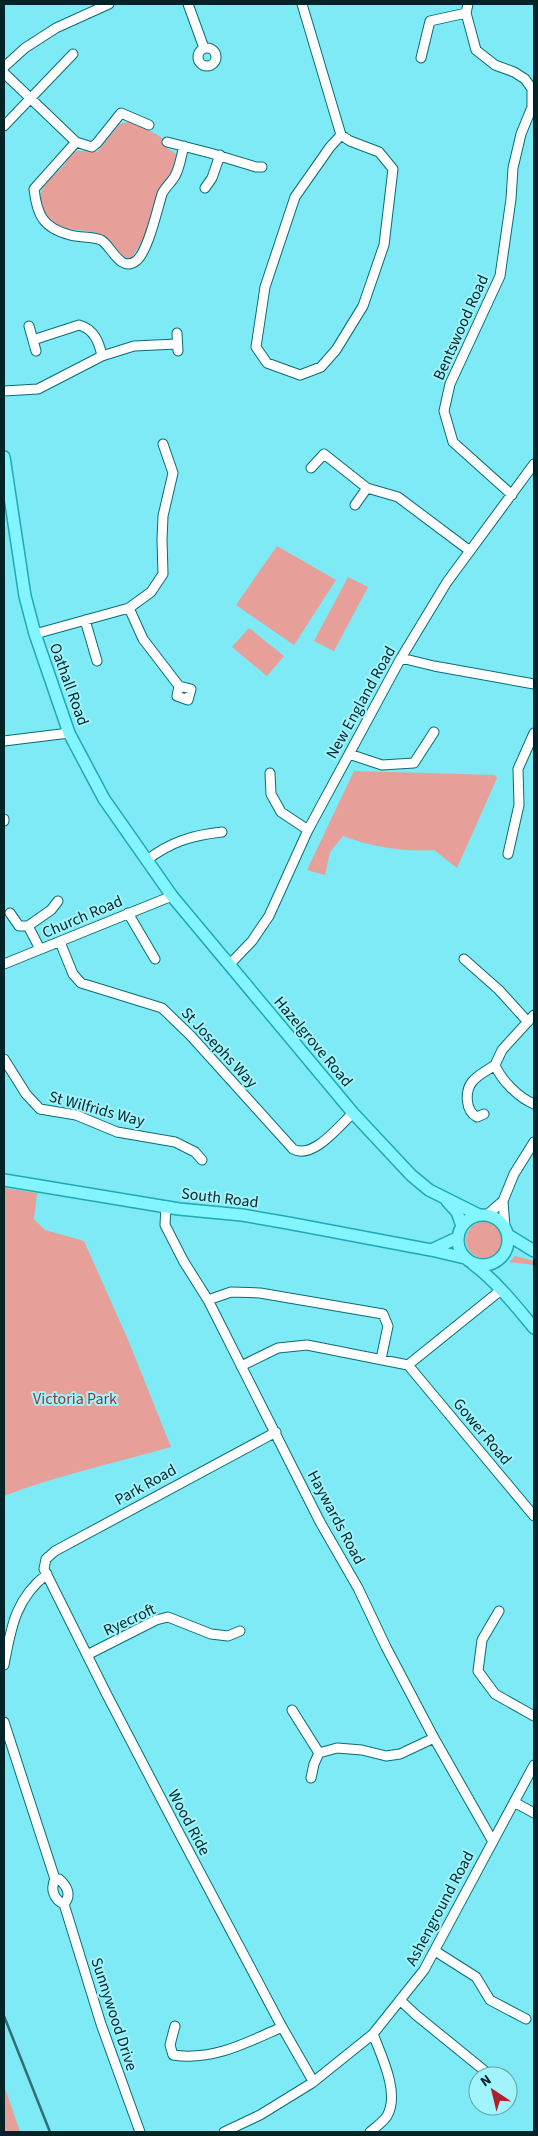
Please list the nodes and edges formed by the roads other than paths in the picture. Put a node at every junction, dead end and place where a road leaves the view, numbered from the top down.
1 (109, 4) edge
2 (188, 4) edge
3 (302, 4) edge
4 (467, 8) edge
5 (204, 48) dead end
6 (73, 54) dead end
7 (422, 58) dead end
8 (4, 67) edge
9 (4, 74) edge
10 (533, 89) edge
11 (30, 99) junction
12 (149, 125) dead end
13 (4, 126) edge
14 (341, 135) junction
15 (76, 142) junction
16 (166, 142) dead end
17 (184, 146) junction
18 (220, 156) junction
19 (262, 167) dead end
20 (205, 188) dead end
21 (29, 326) dead end
22 (177, 333) dead end
23 (33, 340) junction
24 (36, 350) dead end
25 (102, 356) junction
26 (4, 392) edge
27 (163, 444) dead end
28 (4, 457) edge
29 (534, 464) edge
30 (311, 468) dead end
31 (367, 488) junction
32 (512, 495) junction
33 (355, 505) dead end
34 (470, 551) junction
35 (129, 608) junction
36 (85, 620) junction
37 (35, 634) junction
38 (401, 658) junction
39 (97, 661) dead end
40 (534, 684) edge
41 (179, 686) dead end
42 (434, 732) dead end
43 (534, 733) edge
44 (70, 734) junction
45 (4, 741) edge
46 (349, 754) junction
47 (270, 773) dead end
48 (308, 830) junction
49 (222, 832) dead end
50 (508, 854) dead end
51 (147, 860) junction
52 (172, 896) junction
53 (58, 901) dead end
54 (10, 913) dead end
55 (128, 913) junction
56 (28, 926) junction
57 (60, 942) junction
58 (40, 949) junction
59 (155, 959) dead end
60 (464, 959) dead end
61 (4, 964) edge
62 (230, 964) junction
63 (531, 1019) edge
64 (4, 1058) edge
65 (495, 1065) junction
66 (534, 1104) edge
67 (353, 1113) junction
68 (484, 1114) dead end
69 (534, 1142) edge
70 (202, 1160) dead end
71 (4, 1180) edge
72 (442, 1196) junction
73 (504, 1201) junction
74 (166, 1206) junction
75 (483, 1215) junction
76 (462, 1226) junction
77 (506, 1232) junction
78 (457, 1238) junction
79 (431, 1250) junction
80 (531, 1250) edge
81 (502, 1256) junction
82 (468, 1260) junction
83 (501, 1290) junction
84 (208, 1300) junction
85 (534, 1328) edge
86 (381, 1359) junction
87 (408, 1365) junction
88 (241, 1366) junction
89 (276, 1432) junction
90 (534, 1516) edge
91 (47, 1574) junction
92 (499, 1611) dead end
93 (240, 1631) dead end
94 (87, 1655) junction
95 (4, 1665) edge
96 (292, 1710) dead end
97 (534, 1716) edge
98 (4, 1722) edge
99 (434, 1738) junction
100 (319, 1753) junction
101 (534, 1765) edge
102 (312, 1778) dead end
103 (514, 1802) junction
104 (534, 1813) edge
105 (492, 1840) junction
106 (55, 1879) junction
107 (64, 1904) junction
108 (435, 1951) junction
109 (401, 2001) junction
110 (526, 2019) dead end
111 (175, 2026) dead end
112 (282, 2027) junction
113 (373, 2034) junction
114 (479, 2066) edge
115 (313, 2081) junction
116 (140, 2132) edge
117 (224, 2132) edge
118 (370, 2132) edge

1 - 8 street
2 - 5 street
3 - 14 street
4 - 7 street
4 - 10 street
6 - 11 street
9 - 11 street
10 - 32 street, Bentswood Road
11 - 13 street
11 - 15 street
12 - 15 street
14 - 14 street
15 - 17 street
16 - 17 street
17 - 18 street
18 - 19 street
18 - 20 street
21 - 23 street
22 - 25 street
23 - 24 street
23 - 25 street
25 - 26 street
27 - 35 street
28 - 37 main road, Oathall Road
29 - 32 street, New England Road
30 - 31 street
31 - 33 street
31 - 34 street
32 - 34 street, New England Road
34 - 38 street, New England Road
35 - 36 street
35 - 41 street
36 - 37 street
36 - 39 street
37 - 44 main road, Oathall Road
38 - 40 street
38 - 46 street, New England Road
42 - 46 street
43 - 50 street
44 - 45 street
44 - 51 main road, Oathall Road
46 - 48 street, New England Road
47 - 48 street
48 - 62 street, New England Road
49 - 51 street
51 - 52 main road, Oathall Road
52 - 55 street, Church Road
52 - 62 main road, Hazelgrove Road
53 - 56 street
54 - 56 street
55 - 57 street, Church Road
55 - 59 street
56 - 58 street
57 - 58 street, Church Road
57 - 67 street, St Josephs Way
58 - 61 street, Church Road
60 - 63 street
62 - 67 main road, Hazelgrove Road
63 - 65 street
64 - 70 street, St Wilfrids Way
65 - 66 street
65 - 68 street
67 - 72 main road, Hazelgrove Road
69 - 73 street
71 - 74 main road, South Road
72 - 75 main road, Hazelgrove Road
72 - 76 main road, Hazelgrove Road
73 - 75 street
73 - 77 street
74 - 79 main road, South Road
74 - 84 street, Haywards Road
75 - 76 main road
75 - 77 main road
76 - 78 main road
77 - 80 main road
77 - 81 main road
78 - 79 main road
78 - 82 main road
79 - 82 main road, South Road
80 - 81 main road
81 - 82 main road
81 - 83 main road
82 - 83 main road
83 - 85 main road
83 - 87 street
84 - 86 street
84 - 88 street, Haywards Road
86 - 87 street
86 - 88 street
87 - 90 street, Gower Road
88 - 89 street, Haywards Road
89 - 91 street, Park Road
89 - 99 street, Haywards Road
91 - 94 street, Wood Ride
91 - 95 street
92 - 97 street
93 - 94 street, Ryecroft
94 - 112 street, Wood Ride
96 - 100 street
98 - 106 street, Sunnywood Drive
99 - 100 street
99 - 105 street, Haywards Road
100 - 102 street
101 - 103 street, Ashenground Road
103 - 104 street
103 - 105 street, Ashenground Road
105 - 108 street, Ashenground Road
106 - 107 street, Sunnywood Drive
106 - 107 street, Sunnywood Drive
107 - 116 street, Sunnywood Drive
108 - 109 street, Ashenground Road
108 - 110 street
109 - 113 street, Ashenground Road
109 - 114 street
111 - 112 street
112 - 115 street, Wood Ride
113 - 115 street, Ashenground Road
113 - 118 street
115 - 117 street, Ashenground Road

